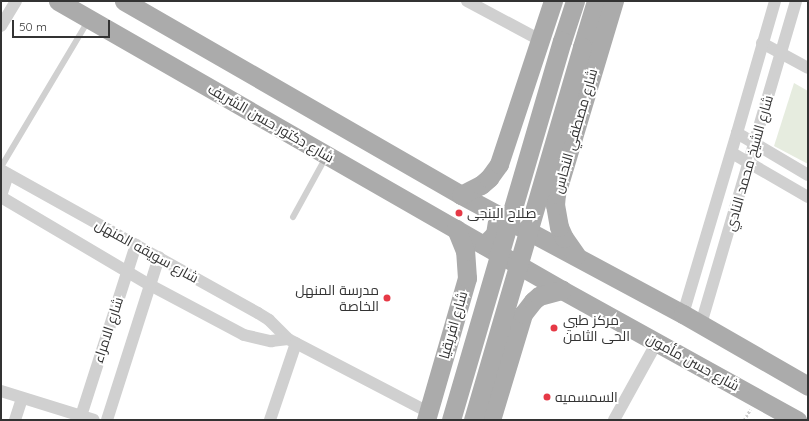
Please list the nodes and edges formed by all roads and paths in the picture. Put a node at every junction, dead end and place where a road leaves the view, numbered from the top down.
1 (16, 1) edge
2 (58, 1) edge
3 (124, 1) edge
4 (467, 1) edge
5 (553, 1) edge
6 (575, 1) edge
7 (596, 1) edge
8 (614, 1) edge
9 (775, 1) edge
10 (796, 1) edge
11 (89, 19) junction
12 (1, 26) edge
13 (540, 40) junction
14 (762, 43) junction
15 (780, 53) junction
16 (808, 68) edge
17 (514, 122) junction
18 (737, 133) junction
19 (755, 145) junction
20 (568, 151) junction
21 (732, 153) junction
22 (327, 155) junction
23 (749, 163) junction
24 (3, 170) edge
25 (808, 175) edge
26 (461, 195) junction
27 (1, 196) edge
28 (808, 197) edge
29 (498, 215) junction
30 (293, 217) dead end
31 (456, 229) junction
32 (540, 237) junction
33 (136, 245) junction
34 (484, 245) junction
35 (159, 258) junction
36 (578, 258) junction
37 (524, 268) junction
38 (127, 271) junction
39 (150, 285) junction
40 (562, 290) junction
41 (683, 314) junction
42 (701, 324) junction
43 (452, 330) junction
44 (292, 341) junction
45 (657, 342) junction
46 (511, 352) junction
47 (808, 386) edge
48 (1, 392) edge
49 (22, 398) junction
50 (81, 416) junction
51 (427, 416) edge
52 (15, 420) edge
53 (94, 420) edge
54 (107, 420) edge
55 (270, 420) edge
56 (451, 420) edge
57 (473, 420) edge
58 (491, 420) edge
59 (614, 420) edge
60 (797, 420) edge

1 - 12 street
2 - 11 main road, شارع دكتور حسن الشريف
3 - 26 main road
4 - 13 street
5 - 13 main road
6 - 56 main road, bridge
7 - 57 main road, bridge
8 - 20 main road, شارع مصطفي النحاس
9 - 14 street, شارع الشيخ محمد النادي
10 - 15 street, شارع الشيخ محمد النادي
11 - 22 main road, شارع دكتور حسن الشريف
11 - 24 lane
13 - 17 main road
14 - 15 street
14 - 18 street, شارع الشيخ محمد النادي
15 - 16 street
15 - 19 street, شارع الشيخ محمد النادي
17 - 20 main road
17 - 26 main road
18 - 19 street
18 - 21 street, شارع الشيخ محمد النادي
19 - 23 street, شارع الشيخ محمد النادي
19 - 25 street
20 - 36 main road, شارع مصطفي النحاس
21 - 23 street
21 - 41 street, شارع الشيخ محمد النادي
22 - 30 lane
22 - 31 main road, شارع دكتور حسن الشريف
23 - 28 street
23 - 42 street, شارع الشيخ محمد النادي
24 - 27 street
24 - 33 street, شارع سويقه المنهل
26 - 29 main road
27 - 38 street, شارع سويقه المنهل
29 - 32 main road
29 - 34 main road
31 - 34 main road, شارع دكتور حسن الشريف
31 - 43 main road, شارع افريقيا
32 - 36 main road
32 - 37 main road
33 - 35 street, شارع سويقه المنهل
33 - 38 street, شارع الامراء
34 - 37 main road, شارع حسن مأمون
35 - 39 street, شارع الامراء
35 - 44 street, شارع سويقه المنهل
36 - 41 main road
37 - 40 main road, شارع حسن مأمون
38 - 39 street, شارع سويقه المنهل
38 - 50 street, شارع الامراء
39 - 44 street, شارع سويقه المنهل
39 - 54 street, شارع الامراء
40 - 45 main road, شارع حسن مأمون
40 - 46 main road
41 - 42 main road
42 - 47 main road
43 - 46 main road
43 - 51 main road, شارع افريقيا
44 - 51 street, شارع سويقه المنهل
44 - 55 street
45 - 59 street
45 - 60 main road, شارع حسن مأمون
46 - 58 main road
48 - 49 street
49 - 50 street
49 - 52 street
50 - 53 street

